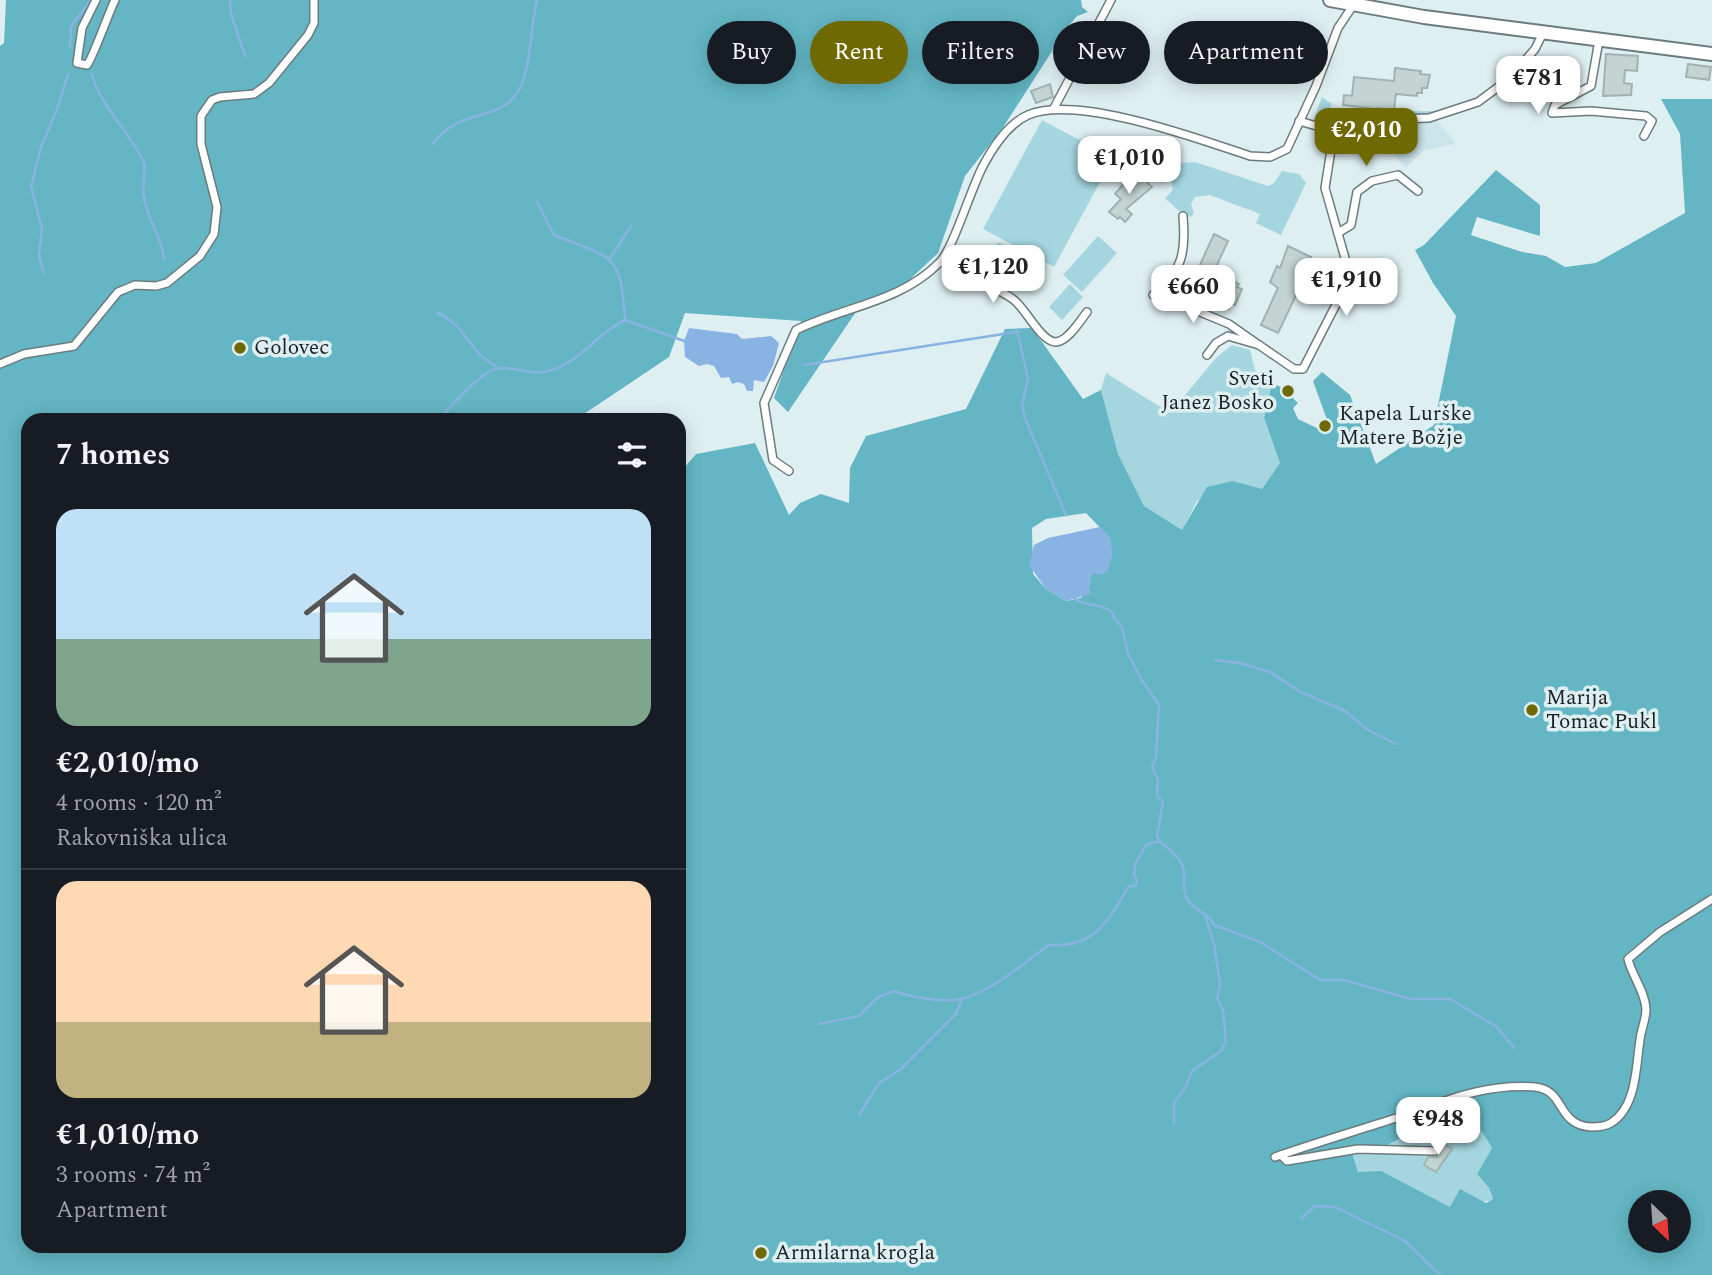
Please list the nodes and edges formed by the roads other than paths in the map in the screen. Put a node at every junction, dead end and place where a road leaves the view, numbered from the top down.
1 (96, 0) edge
2 (116, 0) edge
3 (314, 0) edge
4 (1111, 0) edge
5 (1330, 0) edge
6 (1354, 4) junction
7 (1542, 33) junction
8 (1599, 40) junction
9 (1712, 54) edge
10 (1054, 108) junction
11 (1299, 121) junction
12 (1334, 131) junction
13 (1644, 136) dead end
14 (1418, 191) dead end
15 (1183, 216) dead end
16 (1338, 233) junction
17 (942, 260) junction
18 (1163, 287) junction
19 (1153, 295) dead end
20 (1087, 312) dead end
21 (1259, 345) junction
22 (1207, 355) dead end
23 (0, 364) edge
24 (789, 471) dead end
25 (1712, 899) edge
26 (1435, 1151) dead end

1 - 2 street
3 - 23 street
4 - 10 street
5 - 6 main road
6 - 7 main road
6 - 11 street
7 - 8 main road
7 - 12 street
8 - 9 main road
8 - 13 street
10 - 11 street
10 - 17 street
11 - 12 street
12 - 16 street
14 - 16 street
15 - 18 street
16 - 21 street
17 - 20 street
17 - 24 street
18 - 19 street
18 - 21 street
21 - 22 street
25 - 26 street

